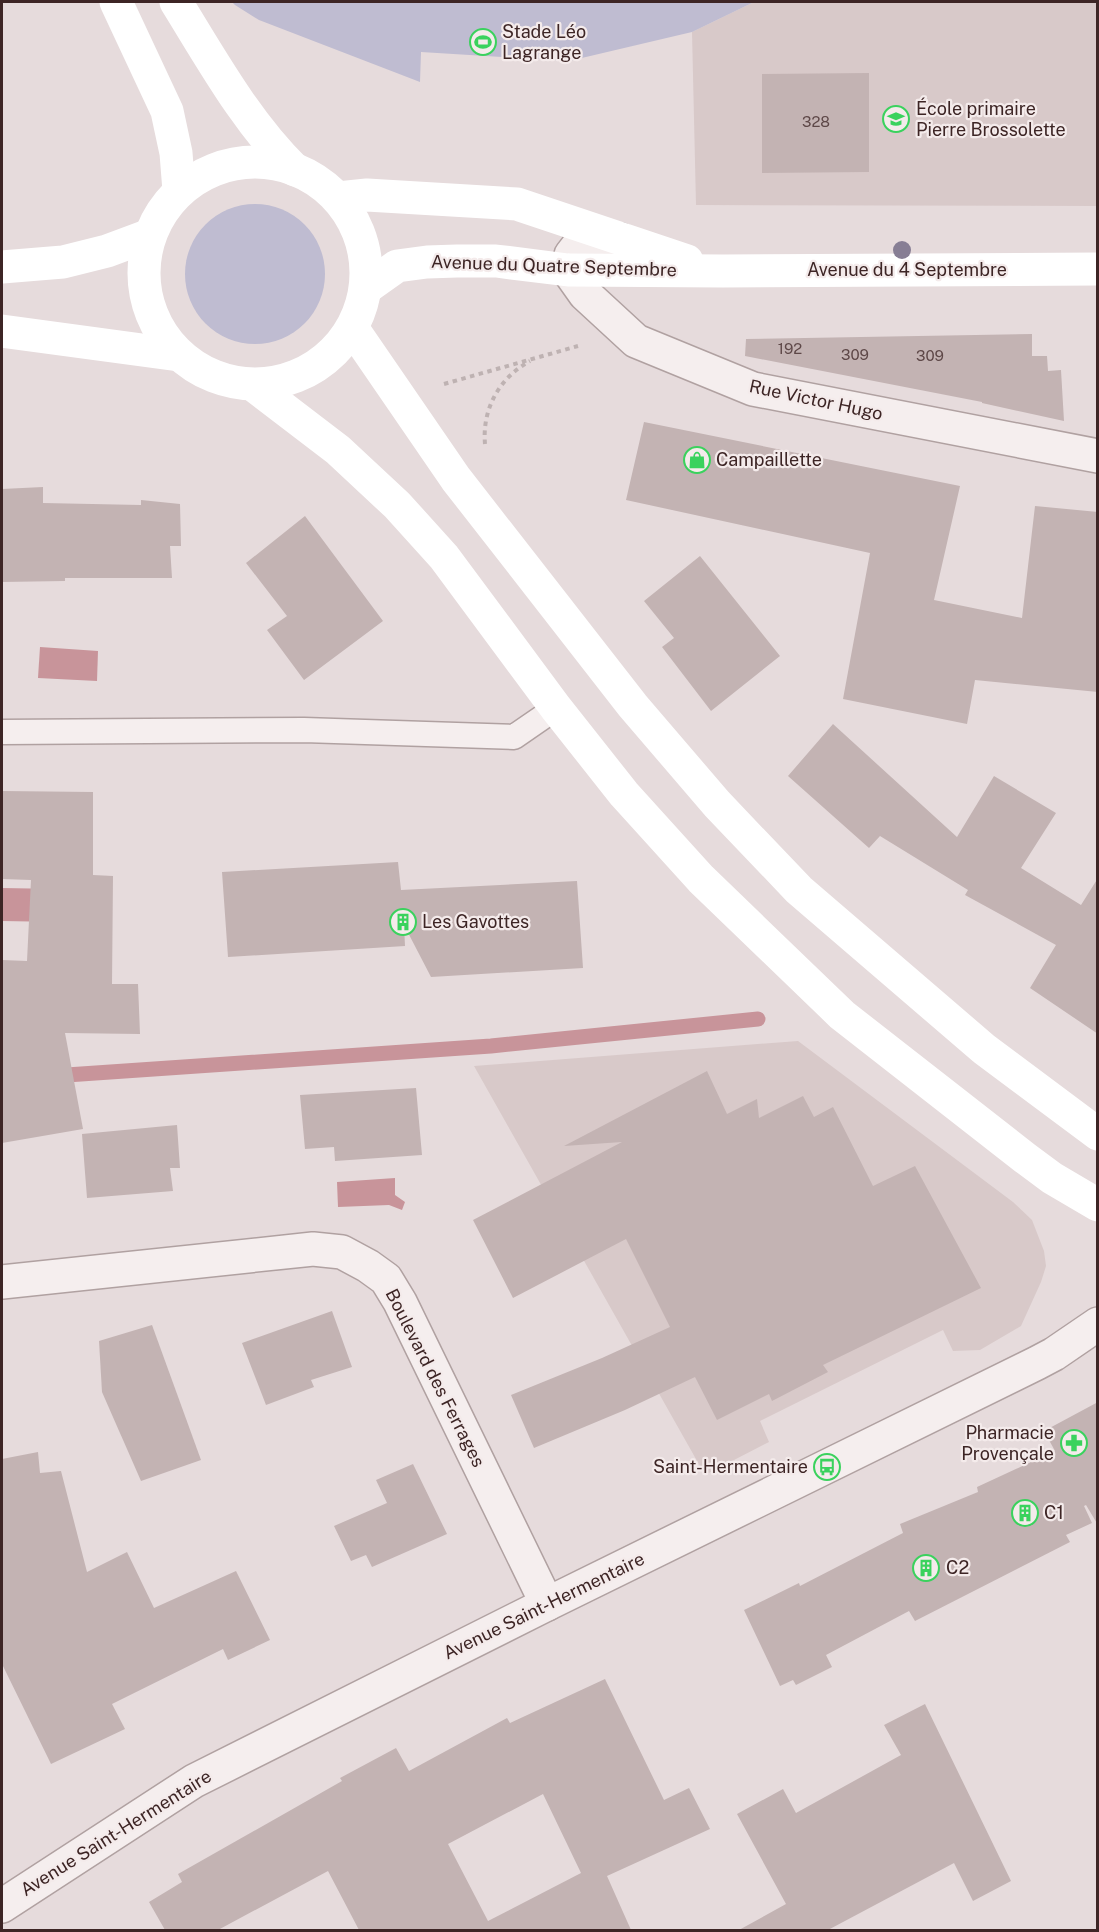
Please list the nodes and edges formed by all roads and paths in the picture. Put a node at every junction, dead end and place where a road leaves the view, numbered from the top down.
1 (116, 2) edge
2 (176, 2) edge
3 (295, 171) junction
4 (179, 191) junction
5 (338, 198) junction
6 (150, 235) junction
7 (620, 240) junction
8 (2, 267) edge
9 (1098, 269) edge
10 (568, 270) junction
11 (717, 271) junction
12 (366, 288) junction
13 (353, 329) junction
14 (2, 330) edge
15 (582, 344) dead end
16 (179, 355) junction
17 (537, 357) junction
18 (253, 385) junction
19 (439, 386) dead end
20 (486, 447) dead end
21 (1098, 456) edge
22 (556, 708) junction
23 (2, 732) edge
24 (1098, 1134) edge
25 (1098, 1205) edge
26 (2, 1282) edge
27 (1098, 1324) edge
28 (547, 1604) junction
29 (2, 1906) edge

1 - 4 main road
2 - 3 main road
3 - 4 main road
3 - 5 main road
4 - 6 main road
5 - 7 main road, Avenue du Quatre Septembre
5 - 12 main road
6 - 8 main road
6 - 16 main road
7 - 10 street
7 - 11 main road, Avenue du Quatre Septembre
9 - 11 main road, Avenue du 4 Septembre
10 - 11 main road, Avenue du Quatre Septembre
10 - 12 main road, Avenue du Quatre Septembre
10 - 21 street, Rue Victor Hugo
12 - 13 main road
13 - 18 main road
13 - 24 main road
14 - 16 main road
15 - 17 path
16 - 18 main road
17 - 19 path
17 - 20 path
18 - 22 main road
22 - 23 lane
22 - 25 main road
26 - 28 street, Boulevard des Ferrages
27 - 28 street, Avenue Saint-Hermentaire
28 - 29 street, Avenue Saint-Hermentaire

